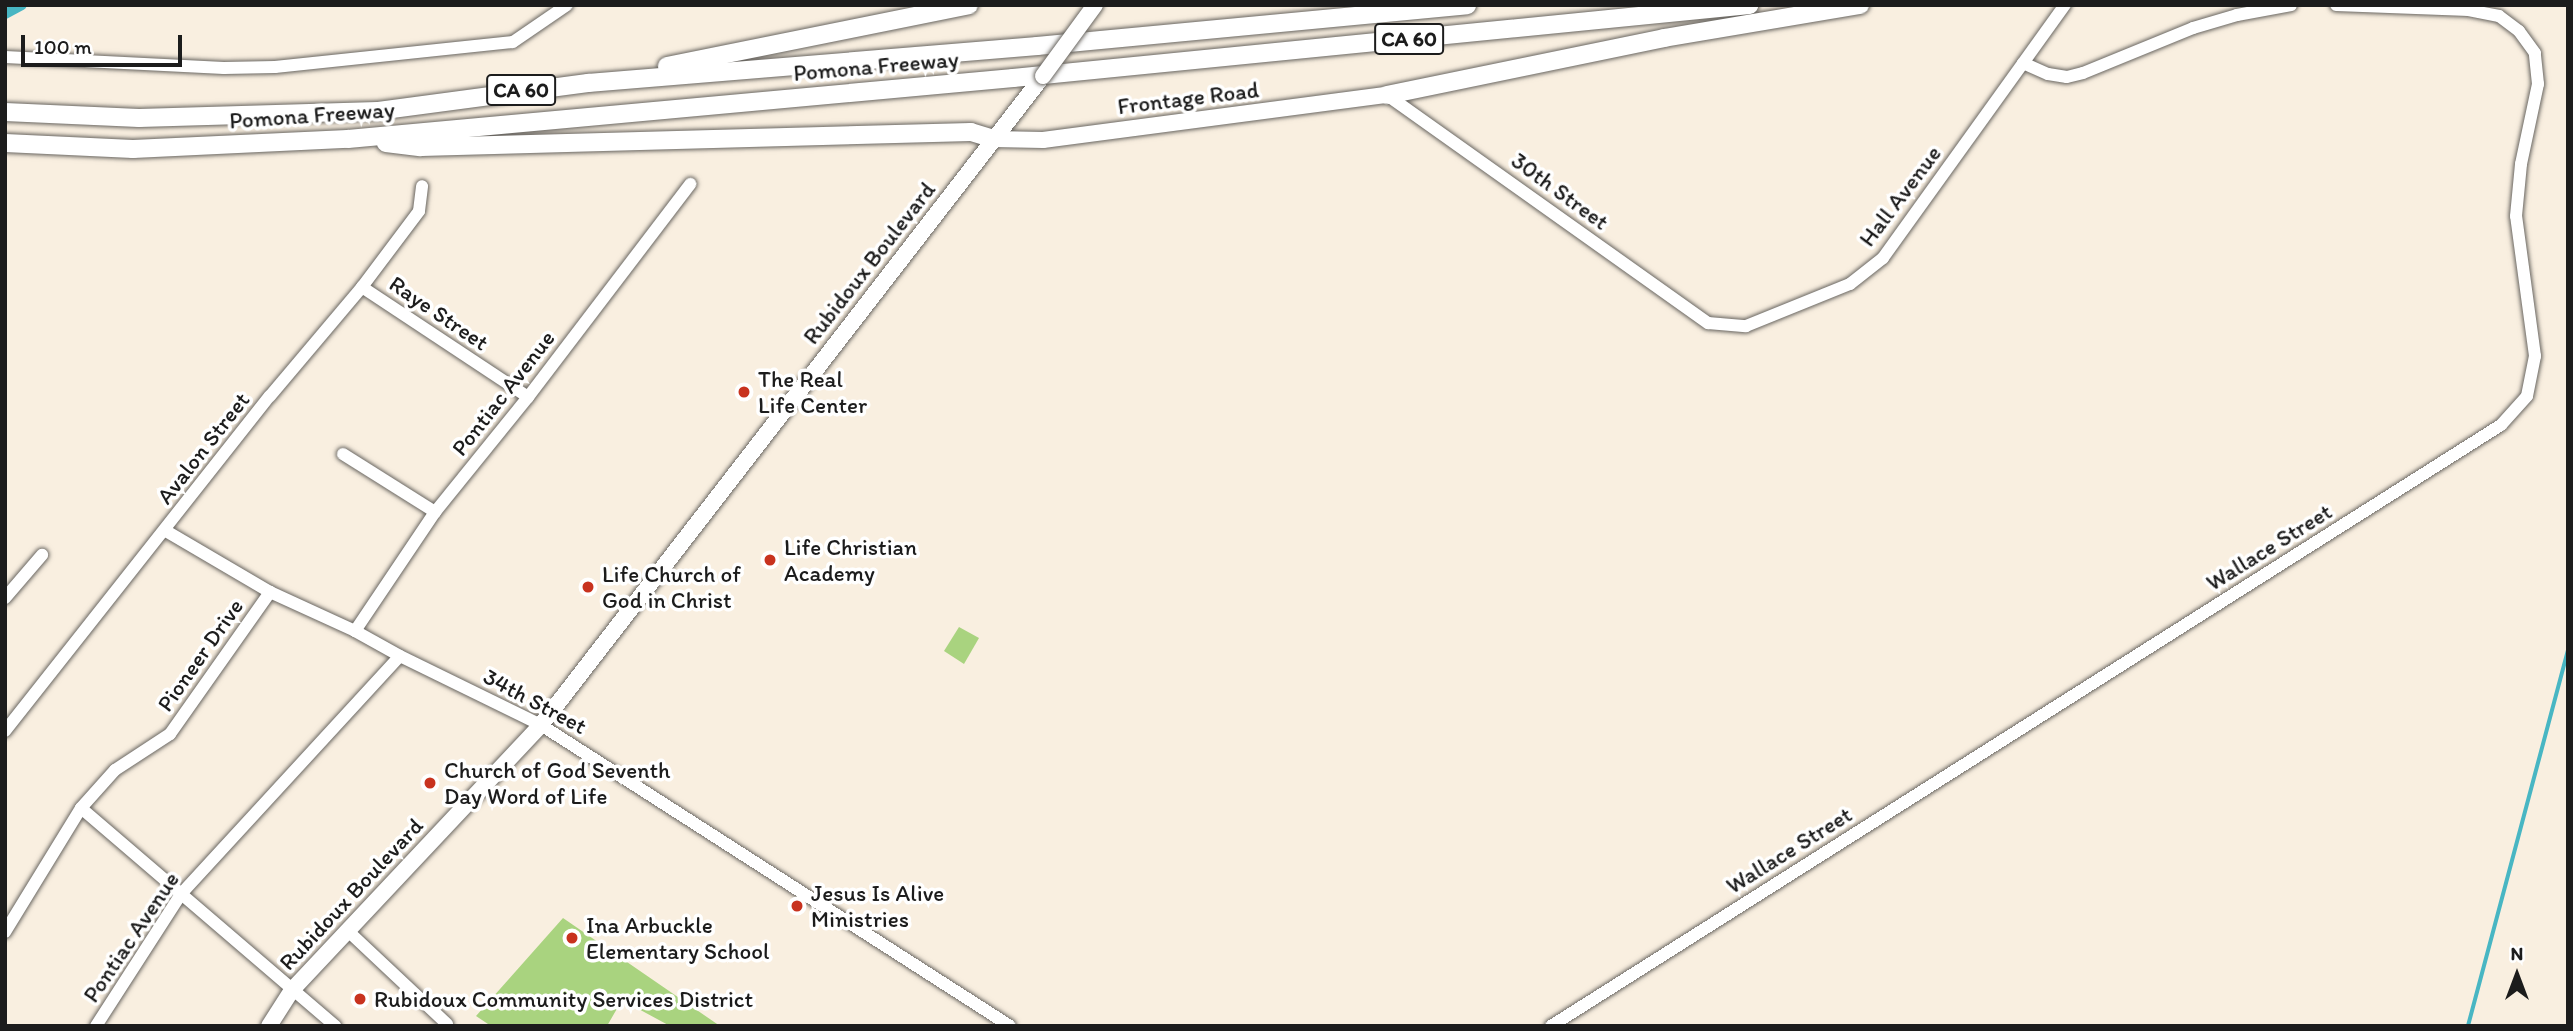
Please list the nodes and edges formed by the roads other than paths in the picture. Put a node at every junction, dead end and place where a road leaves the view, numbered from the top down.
1 (567, 5) edge
2 (969, 5) edge
3 (1095, 5) edge
4 (1468, 5) edge
5 (1749, 5) edge
6 (1860, 5) edge
7 (2065, 5) edge
8 (2291, 5) edge
9 (2336, 5) edge
10 (5, 57) edge
11 (2023, 63) junction
12 (533, 88) junction
13 (1387, 95) junction
14 (5, 112) edge
15 (348, 139) junction
16 (994, 139) junction
17 (5, 143) edge
18 (690, 184) dead end
19 (422, 186) dead end
20 (362, 287) junction
21 (1708, 323) joint
22 (528, 397) junction
23 (343, 454) dead end
24 (435, 512) junction
25 (166, 531) junction
26 (42, 555) dead end
27 (270, 592) junction
28 (5, 598) edge
29 (355, 631) junction
30 (400, 656) junction
31 (541, 724) junction
32 (7, 727) edge
33 (81, 808) junction
34 (181, 894) junction
35 (5, 932) edge
36 (348, 932) junction
37 (292, 990) junction
38 (447, 1024) dead end
39 (96, 1026) edge
40 (269, 1026) edge
41 (335, 1026) edge
42 (1010, 1026) edge
43 (1551, 1026) edge

1 - 10 street
2 - 12 highway
3 - 16 main road, Rubidoux Boulevard, bridge
4 - 12 highway, Pomona Freeway / CA 60
5 - 15 highway, Pomona Freeway / CA 60
6 - 13 highway
7 - 11 street, Hall Avenue
8 - 11 street
9 - 43 street, Wallace Street
11 - 21 street, Hall Avenue
12 - 14 highway, Pomona Freeway / CA 60
13 - 16 main road, Frontage Road
13 - 21 street, 30th Street
15 - 16 highway
15 - 17 highway, Pomona Freeway / CA 60
16 - 31 main road, Rubidoux Boulevard
18 - 22 street, Pontiac Avenue
19 - 20 street, Avalon Street
20 - 22 street, Raye Street
20 - 25 street, Avalon Street
22 - 24 street, Pontiac Avenue
23 - 24 street
24 - 29 street, Pontiac Avenue
25 - 27 street, 34th Street
25 - 32 street, Avalon Street
26 - 28 street
27 - 29 street, 34th Street
27 - 33 street, Pioneer Drive
29 - 30 street, 34th Street
30 - 31 street, 34th Street
30 - 34 street, Pontiac Avenue
31 - 36 main road, Rubidoux Boulevard
31 - 42 street, 34th Street
33 - 34 street
33 - 35 street, Pioneer Drive
34 - 37 street
34 - 39 street, Pontiac Avenue
36 - 37 main road, Rubidoux Boulevard
36 - 38 street
37 - 40 main road, Rubidoux Boulevard
37 - 41 street

